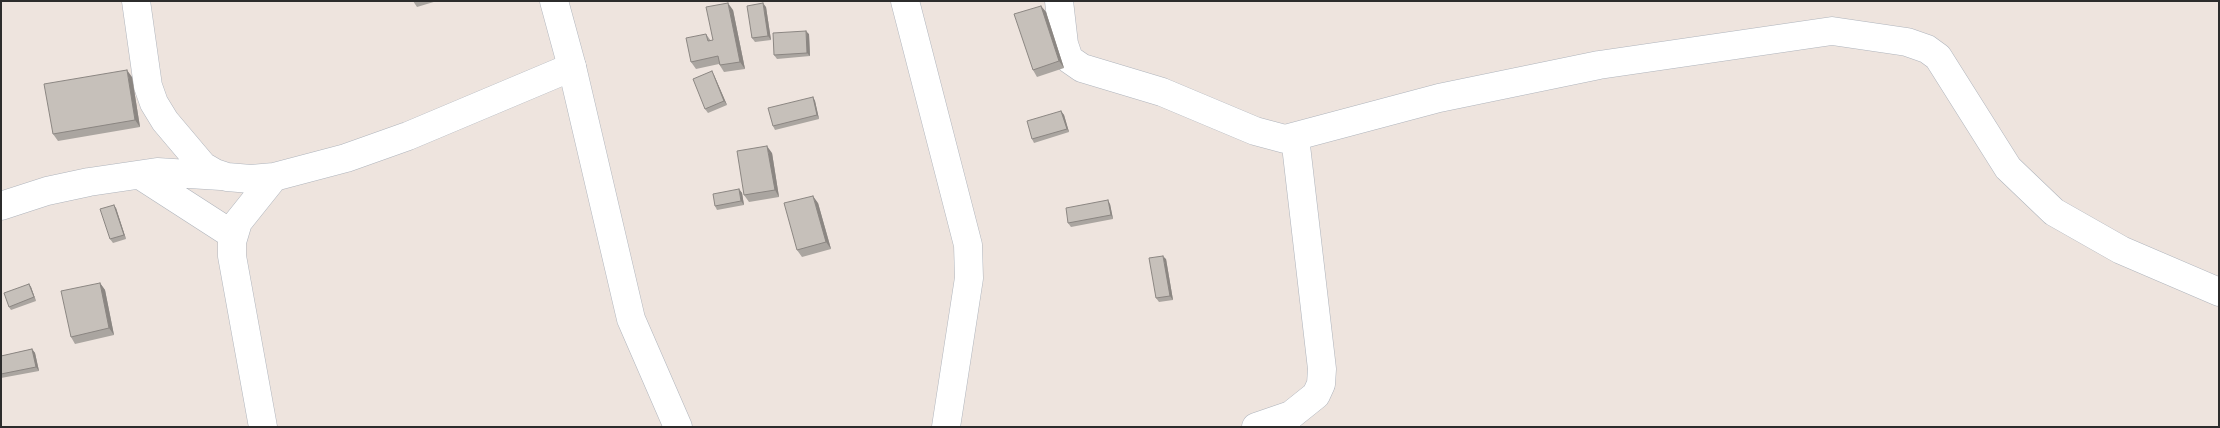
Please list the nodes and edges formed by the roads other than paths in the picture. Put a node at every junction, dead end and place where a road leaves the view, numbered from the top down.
1 (136, 1) edge
2 (554, 1) edge
3 (905, 1) edge
4 (1059, 1) edge
5 (572, 67) junction
6 (1295, 138) junction
7 (140, 175) junction
8 (227, 177) junction
9 (274, 177) junction
10 (1, 206) edge
11 (233, 235) junction
12 (2219, 292) edge
13 (262, 427) edge
14 (678, 427) edge
15 (946, 427) edge
16 (1256, 427) edge

1 - 8 street
2 - 5 street
3 - 15 street
4 - 6 street
5 - 9 street
5 - 14 street
6 - 12 street
6 - 16 street
7 - 8 street
7 - 10 street
7 - 11 street
8 - 9 street
9 - 11 street
11 - 13 street

